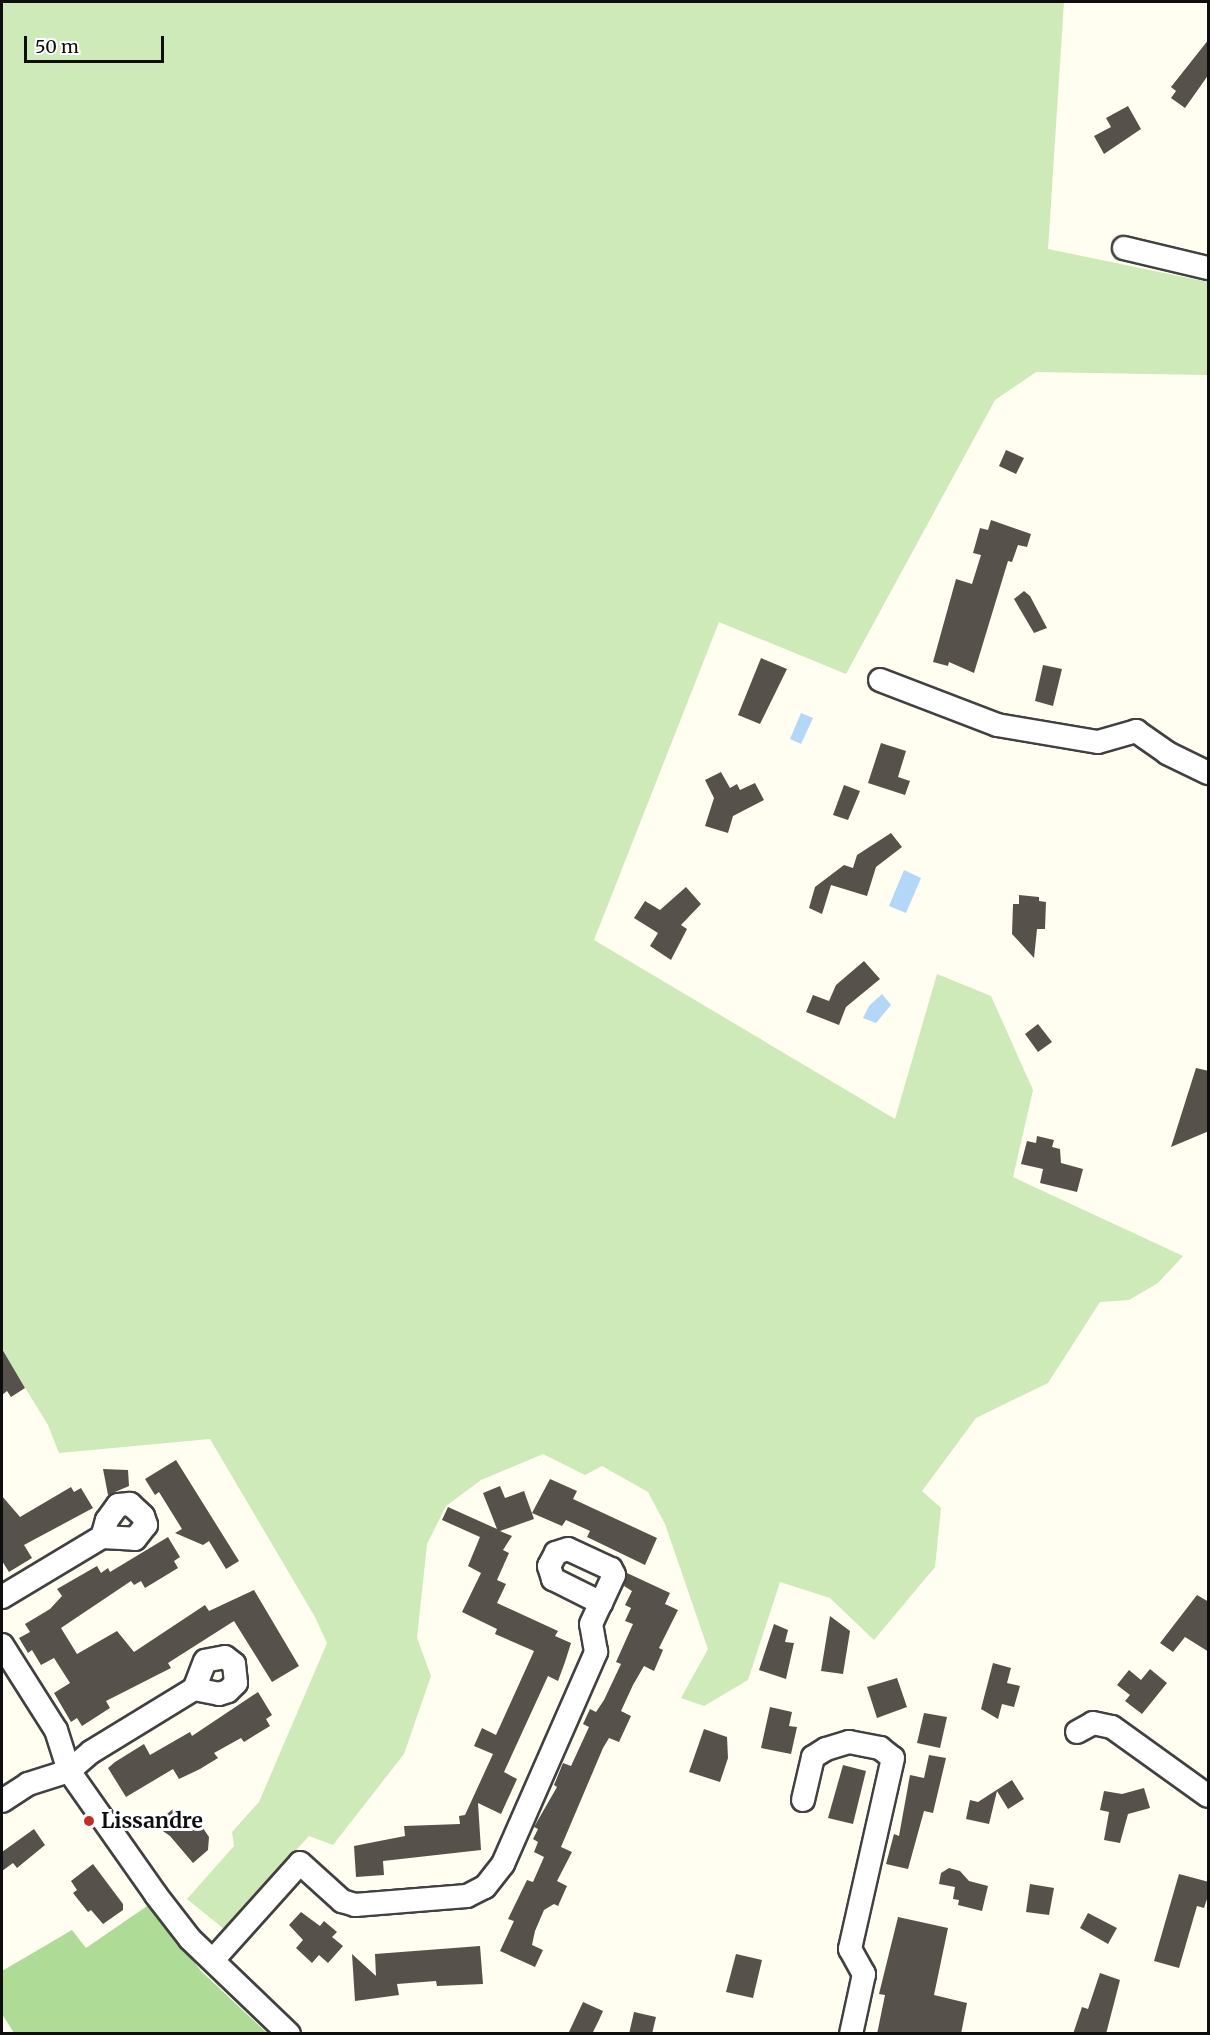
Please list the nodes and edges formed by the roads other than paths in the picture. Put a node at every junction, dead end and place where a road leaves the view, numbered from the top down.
1 (1124, 248) dead end
2 (1209, 268) edge
3 (880, 680) dead end
4 (1209, 773) edge
5 (102, 1536) dead end
6 (2, 1597) edge
7 (601, 1603) dead end
8 (2, 1645) edge
9 (194, 1689) dead end
10 (1077, 1732) dead end
11 (69, 1771) junction
12 (1209, 1796) edge
13 (803, 1800) dead end
14 (2, 1801) edge
15 (213, 1960) junction
16 (289, 2034) edge
17 (851, 2034) edge

1 - 2 street
3 - 4 street
5 - 6 street
7 - 15 street
8 - 11 street
9 - 11 street
10 - 12 street
11 - 14 street
11 - 15 street
13 - 17 street
15 - 16 street

